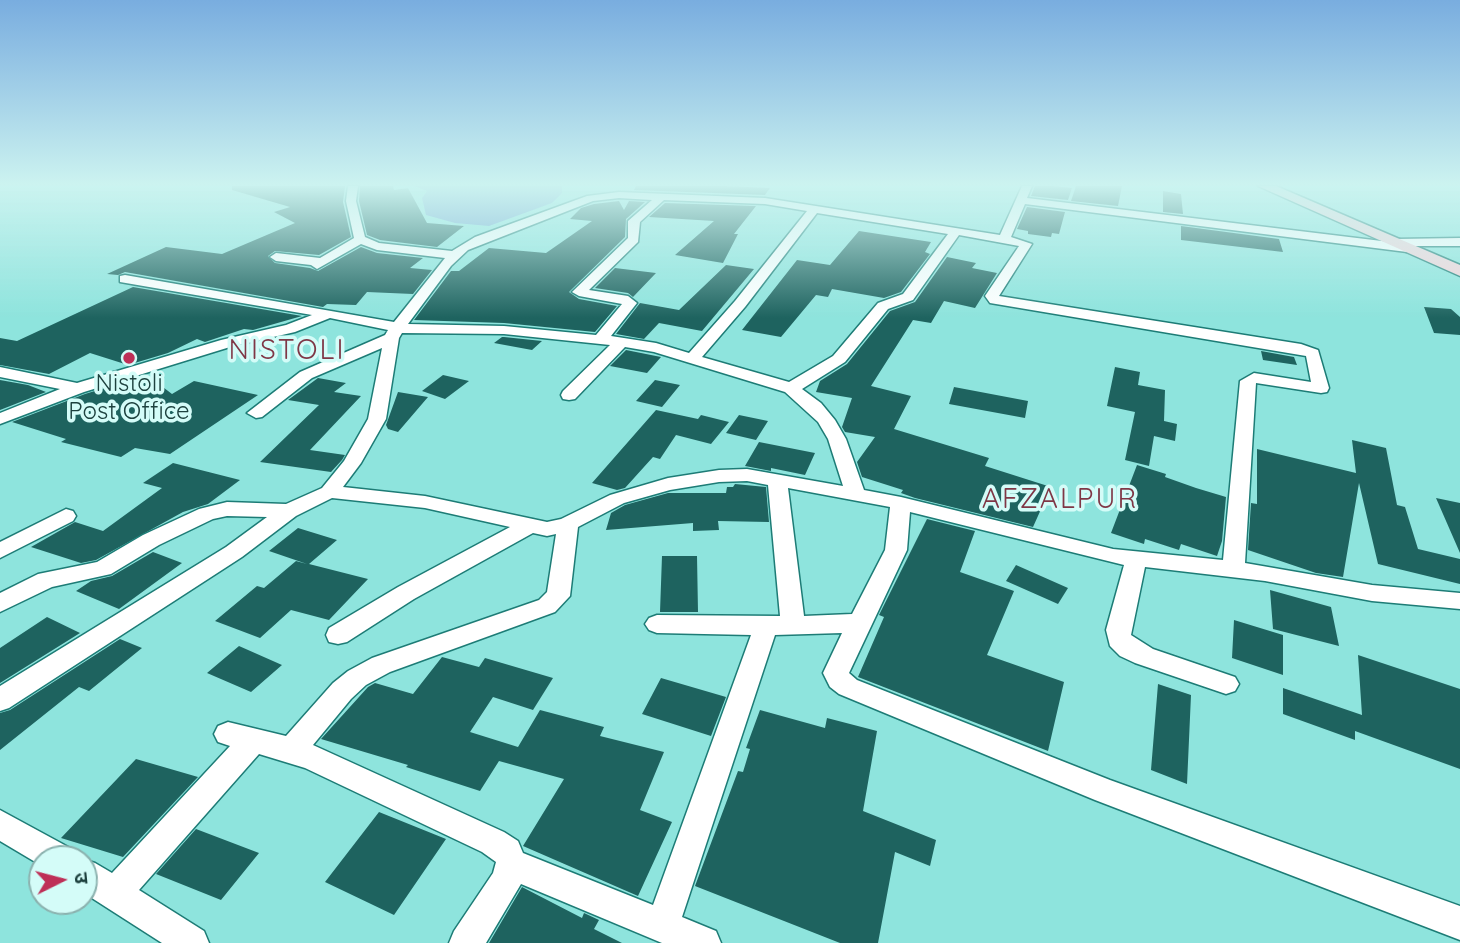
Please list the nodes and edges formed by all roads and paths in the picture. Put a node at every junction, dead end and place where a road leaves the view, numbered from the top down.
1 (358, 230) edge
2 (506, 230) edge
3 (635, 230) edge
4 (797, 230) edge
5 (950, 230) edge
6 (1007, 230) edge
7 (1269, 230) edge
8 (1365, 230) edge
9 (956, 231) junction
10 (360, 239) junction
11 (1004, 239) junction
12 (1460, 242) edge
13 (1402, 246) junction
14 (454, 255) junction
15 (276, 257) dead end
16 (1460, 271) edge
17 (125, 279) dead end
18 (328, 314) junction
19 (394, 333) junction
20 (600, 340) junction
21 (622, 342) junction
22 (692, 359) junction
23 (0, 373) edge
24 (78, 388) junction
25 (791, 388) junction
26 (569, 395) dead end
27 (256, 413) dead end
28 (0, 419) edge
29 (777, 480) junction
30 (328, 492) junction
31 (855, 494) junction
32 (901, 503) junction
33 (289, 511) junction
34 (66, 516) dead end
35 (568, 524) junction
36 (527, 527) junction
37 (0, 551) edge
38 (1136, 560) junction
39 (1233, 569) junction
40 (1460, 601) edge
41 (0, 603) edge
42 (859, 623) junction
43 (657, 624) dead end
44 (779, 625) junction
45 (338, 635) dead end
46 (1226, 684) dead end
47 (0, 700) edge
48 (292, 750) junction
49 (0, 824) edge
50 (35, 845) edge
51 (512, 864) junction
52 (98, 883) edge
53 (115, 893) junction
54 (1460, 923) edge
55 (662, 926) junction
56 (192, 943) edge
57 (466, 943) edge
58 (704, 943) edge

1 - 10 street
2 - 14 street
3 - 20 street
4 - 22 street
5 - 9 street
6 - 11 street
7 - 13 street
8 - 13 street
9 - 11 street
9 - 25 street
10 - 14 street
10 - 15 street
11 - 39 street
12 - 13 street
13 - 16 street
14 - 19 street
17 - 18 street
18 - 19 street
18 - 24 street
19 - 20 street
19 - 27 street
19 - 30 street
20 - 21 street
21 - 22 street
21 - 26 street
22 - 25 street
23 - 24 street
24 - 28 street
25 - 31 street
29 - 31 street
29 - 35 street
29 - 44 street
30 - 33 street
30 - 36 street
31 - 32 street
32 - 38 street
32 - 42 street
33 - 41 street
33 - 47 street
34 - 37 street
35 - 36 street
35 - 48 street
36 - 45 street
38 - 39 street
38 - 46 street
39 - 40 street
42 - 44 street
42 - 54 street
43 - 44 street
44 - 55 street
48 - 51 street
48 - 53 street
49 - 50 street
51 - 55 street
51 - 57 street
52 - 53 street
53 - 56 street
55 - 58 street

